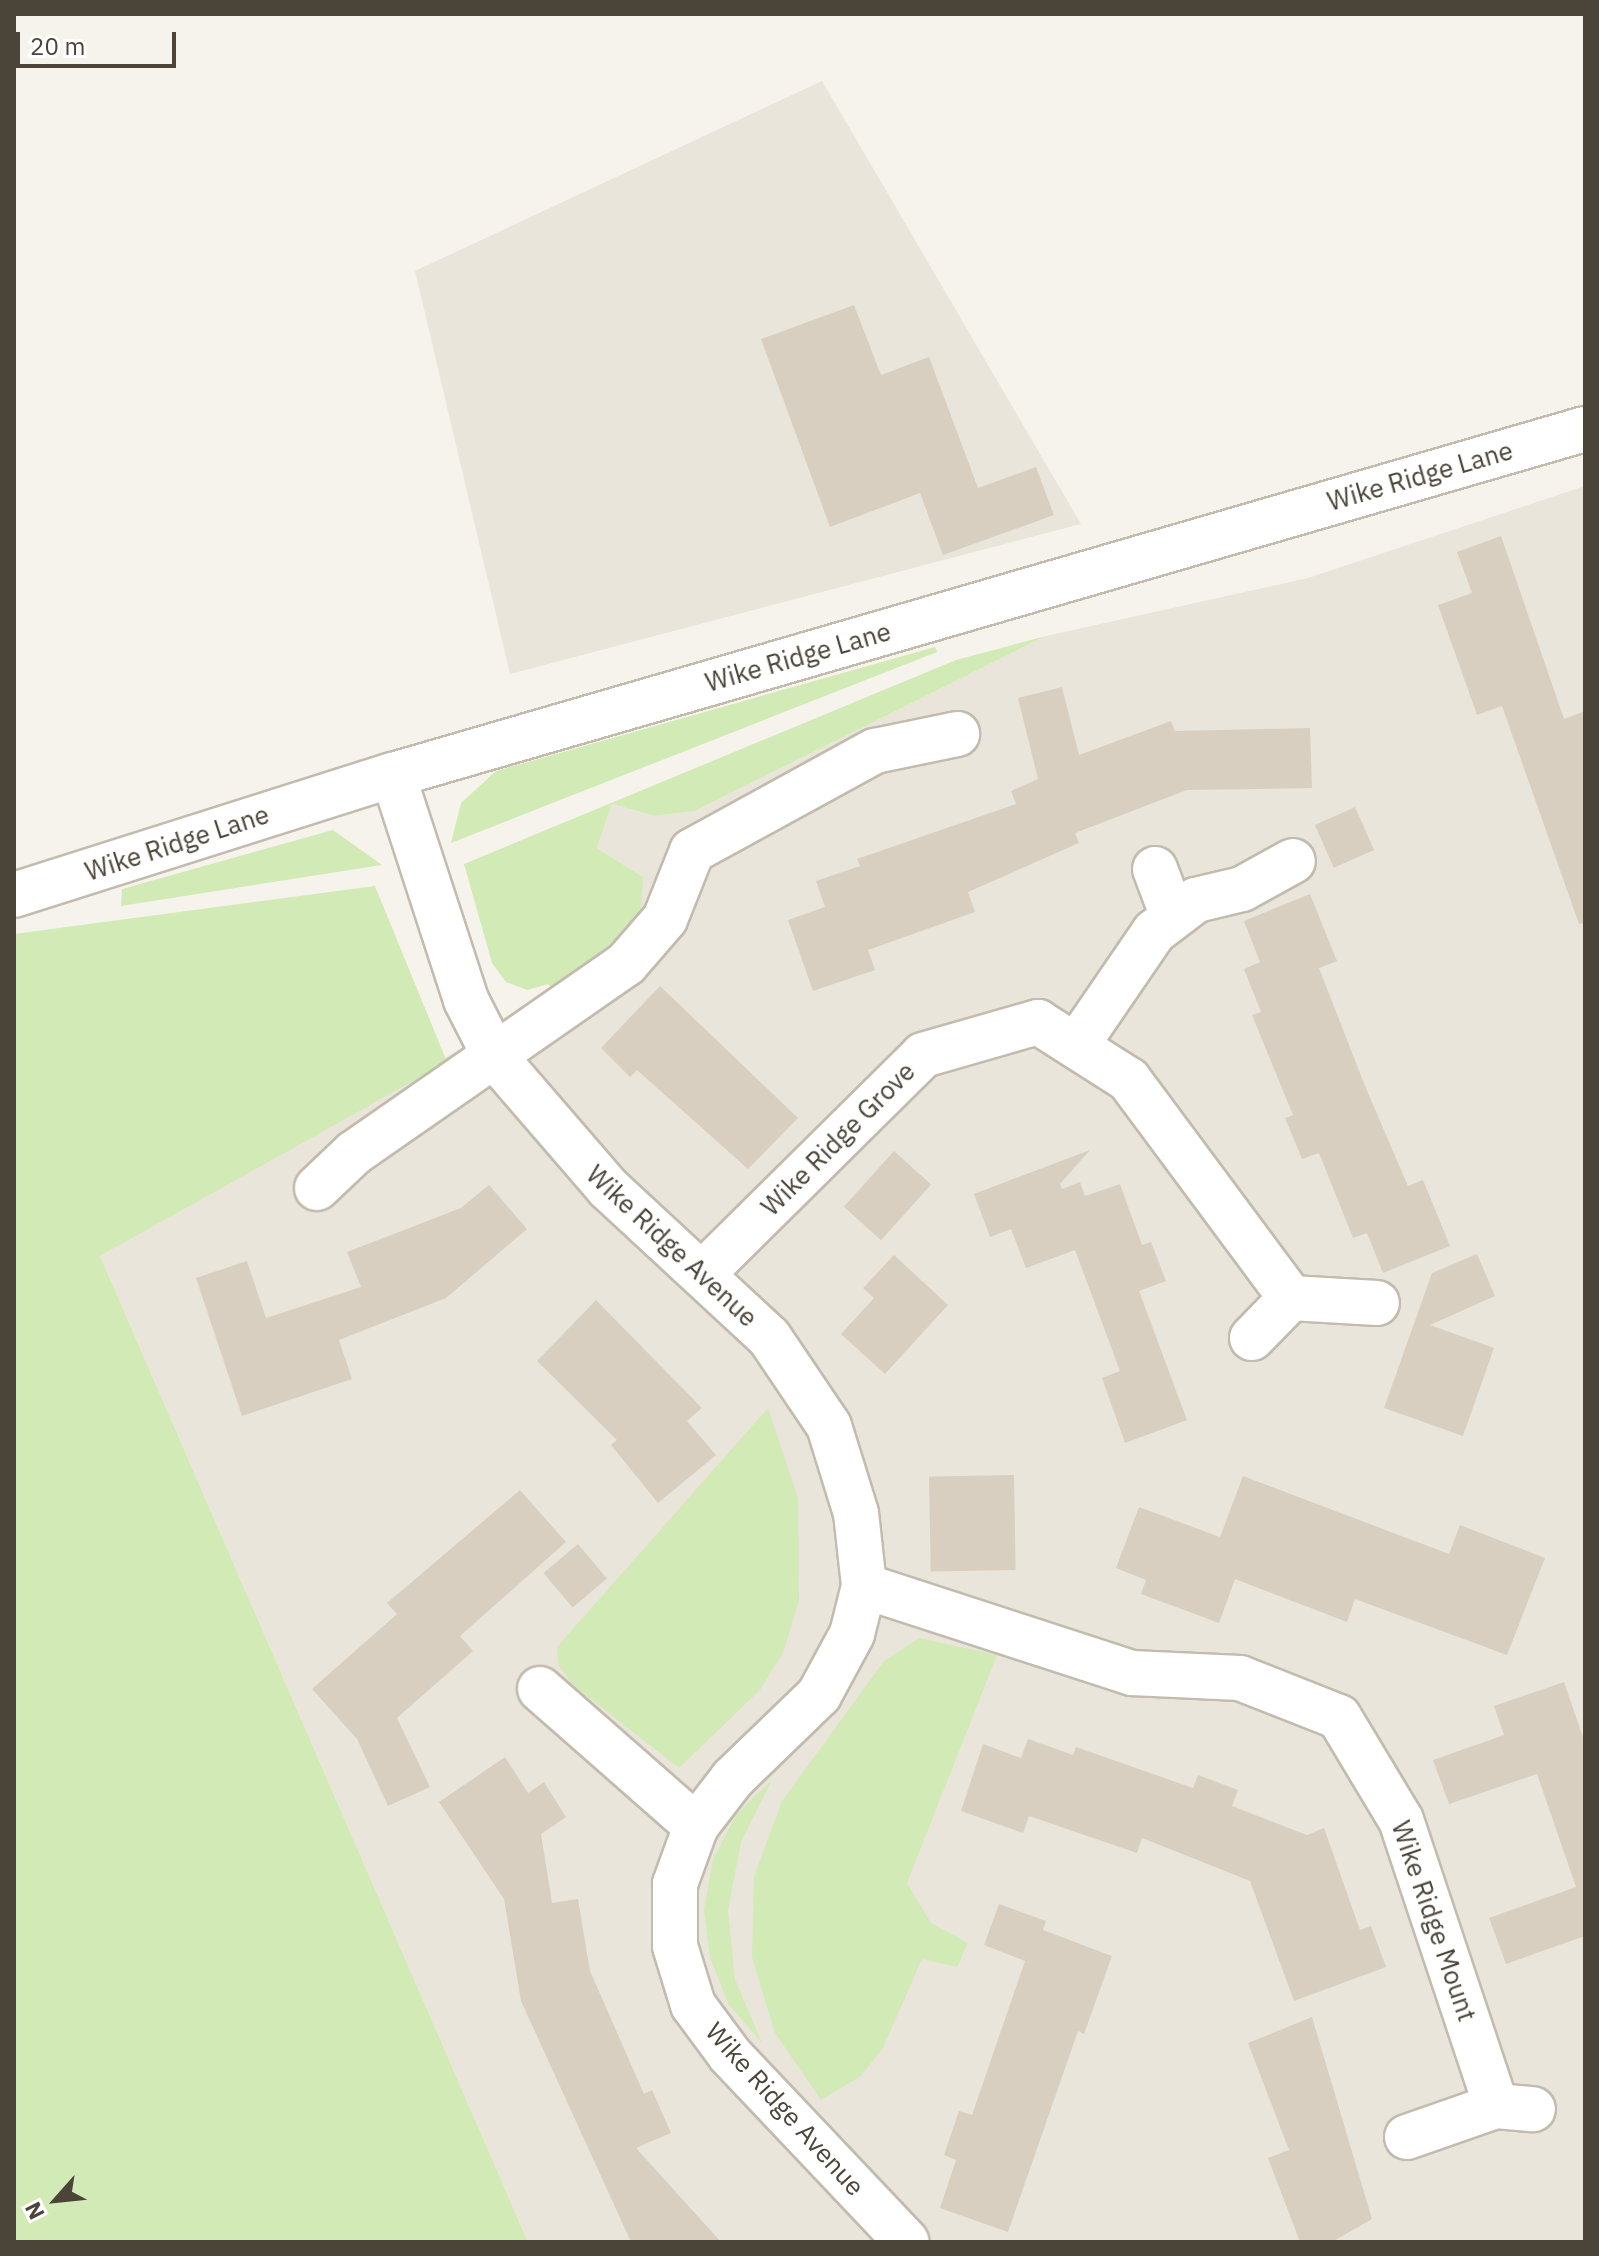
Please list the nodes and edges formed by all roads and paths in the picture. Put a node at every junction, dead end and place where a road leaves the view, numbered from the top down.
1 (1585, 429) edge
2 (957, 734) dead end
3 (393, 775) junction
4 (1293, 861) dead end
5 (1155, 869) dead end
6 (14, 895) edge
7 (1173, 917) junction
8 (1076, 1046) junction
9 (495, 1057) junction
10 (317, 1188) dead end
11 (704, 1272) junction
12 (1291, 1298) junction
13 (1377, 1303) dead end
14 (1252, 1338) dead end
15 (864, 1586) junction
16 (540, 1689) dead end
17 (696, 1826) junction
18 (1407, 2137) dead end
19 (907, 2242) edge

1 - 3 street, Wike Ridge Lane
2 - 9 street
3 - 6 street, Wike Ridge Lane
3 - 9 street, Wike Ridge Avenue
4 - 7 street
5 - 7 street
7 - 8 street
8 - 11 street, Wike Ridge Grove
8 - 12 street, Wike Ridge Grove
9 - 10 street
9 - 11 street, Wike Ridge Avenue
11 - 15 street, Wike Ridge Avenue
12 - 13 street
12 - 14 street
15 - 17 street, Wike Ridge Avenue
15 - 18 street, Wike Ridge Mount
16 - 17 street
17 - 19 street, Wike Ridge Avenue

